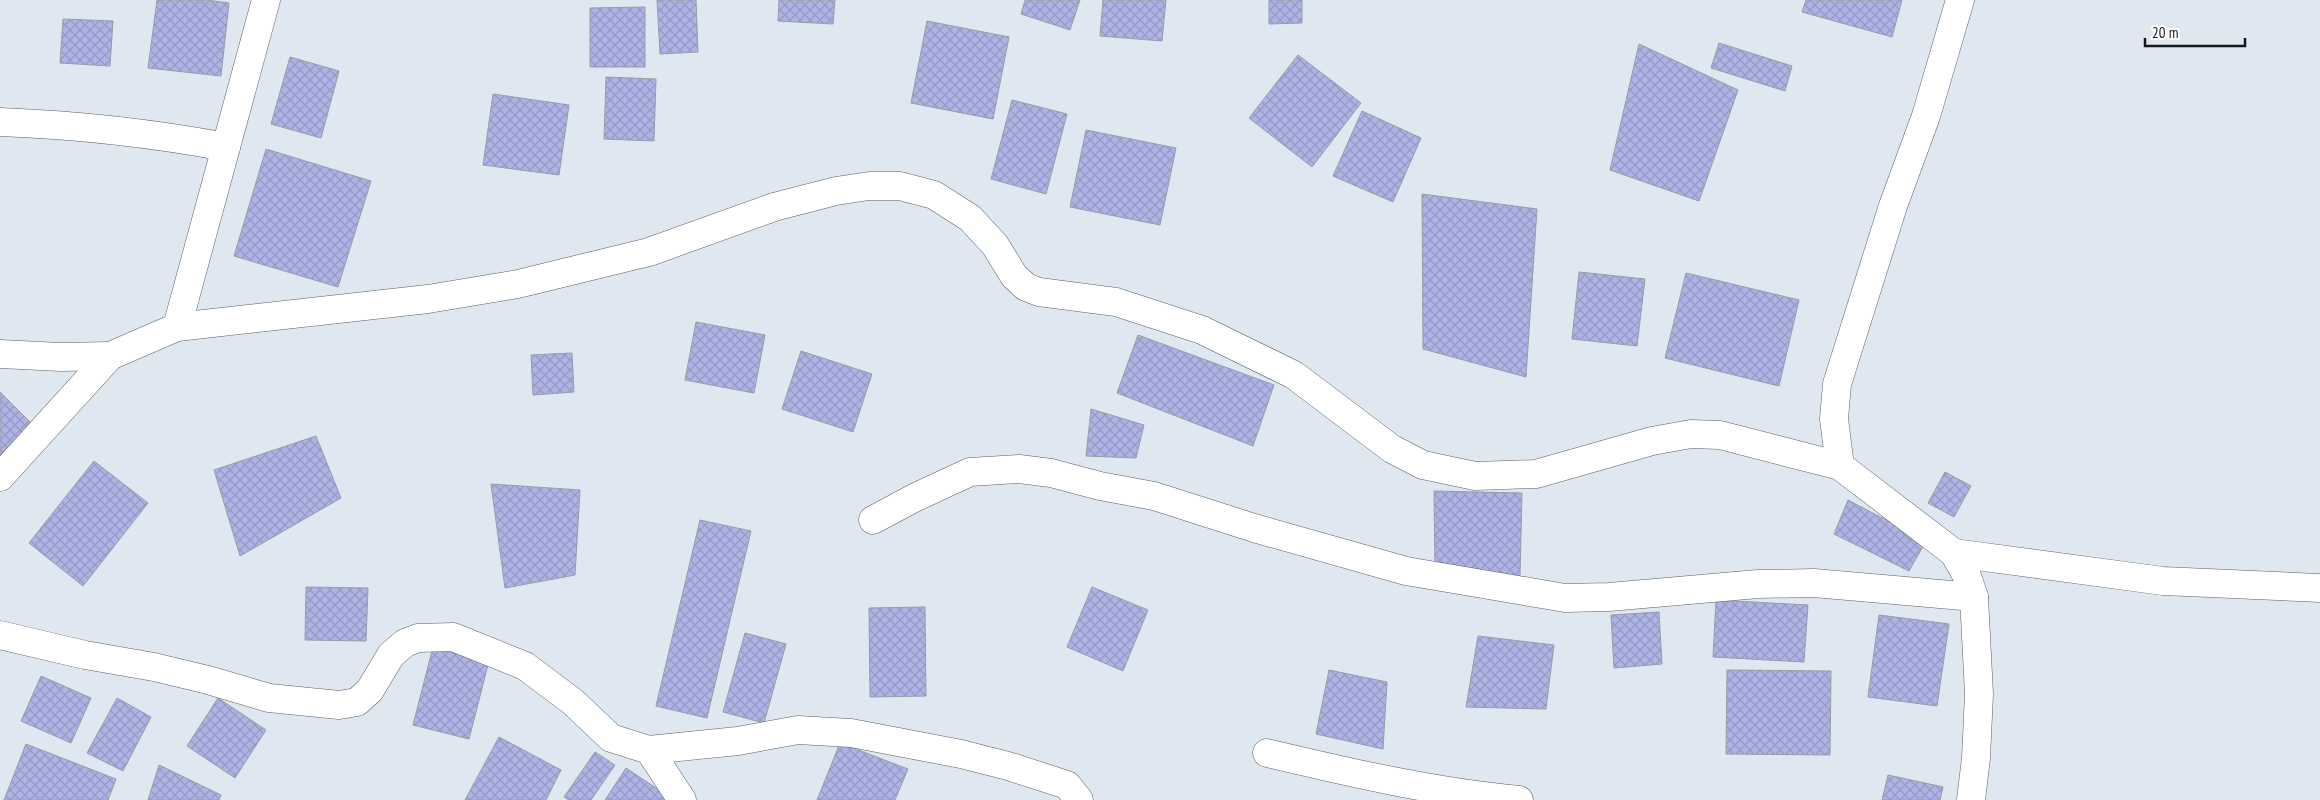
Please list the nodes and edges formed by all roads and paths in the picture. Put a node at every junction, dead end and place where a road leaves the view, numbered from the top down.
1 (266, 0) edge
2 (1960, 0) edge
3 (0, 122) edge
4 (226, 147) junction
5 (177, 327) junction
6 (0, 354) edge
7 (110, 356) junction
8 (1840, 466) junction
9 (0, 476) edge
10 (874, 520) dead end
11 (1954, 552) junction
12 (2320, 588) edge
13 (1974, 597) junction
14 (0, 635) edge
15 (649, 750) junction
16 (1267, 753) dead end
17 (682, 800) edge
18 (1079, 800) edge
19 (1519, 800) edge
20 (1971, 800) edge

1 - 4 street
2 - 8 street
3 - 4 street
4 - 5 street
5 - 7 street
5 - 8 street
6 - 7 street
7 - 9 street
8 - 11 street
10 - 13 street
11 - 12 street
11 - 13 street
13 - 20 street
14 - 15 street
15 - 17 street
15 - 18 street
16 - 19 street

